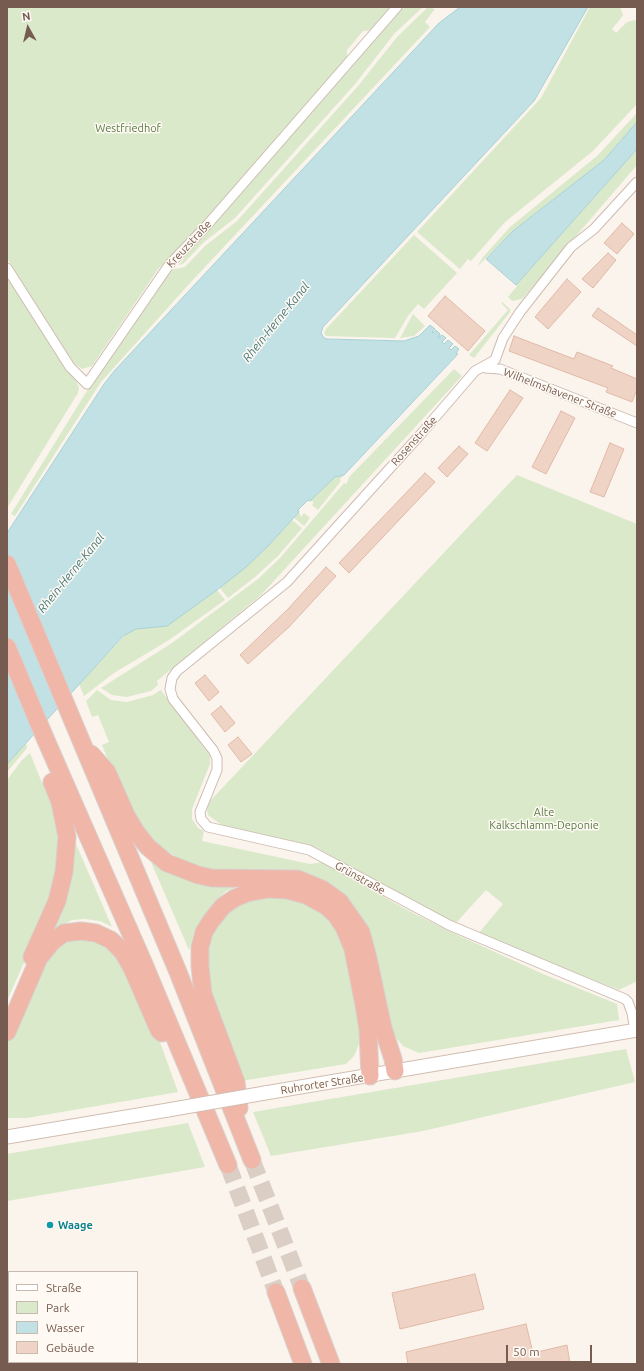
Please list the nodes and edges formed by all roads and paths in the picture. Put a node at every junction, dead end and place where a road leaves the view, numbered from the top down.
1 (397, 7) edge
2 (637, 182) edge
3 (7, 268) edge
4 (481, 369) junction
5 (637, 423) edge
6 (7, 564) edge
7 (7, 647) edge
8 (170, 685) joint
9 (79, 737) junction
10 (45, 738) junction
11 (7, 1014) edge
12 (636, 1030) edge
13 (7, 1032) edge
14 (181, 1052) junction
15 (396, 1071) junction
16 (370, 1076) junction
17 (238, 1122) junction
18 (7, 1137) edge
19 (252, 1160) tunnel mouth
20 (228, 1165) tunnel mouth
21 (302, 1288) tunnel mouth
22 (276, 1292) tunnel mouth
23 (302, 1364) edge
24 (331, 1364) edge

1 - 3 street, Kreuzstraße
2 - 4 street, Rosenstraße
4 - 5 street, Wilhelmshavener Straße
4 - 8 street, Rosenstraße
6 - 9 highway
7 - 10 highway
8 - 12 street, Grünstraße
9 - 15 highway
9 - 17 highway
10 - 11 highway
10 - 14 highway
12 - 15 main road, Ruhrorter Straße
13 - 14 highway
14 - 20 highway
15 - 16 main road, Ruhrorter Straße
16 - 17 highway
16 - 18 main road, Ruhrorter Straße, bridge
17 - 19 highway
21 - 24 highway
22 - 23 highway

